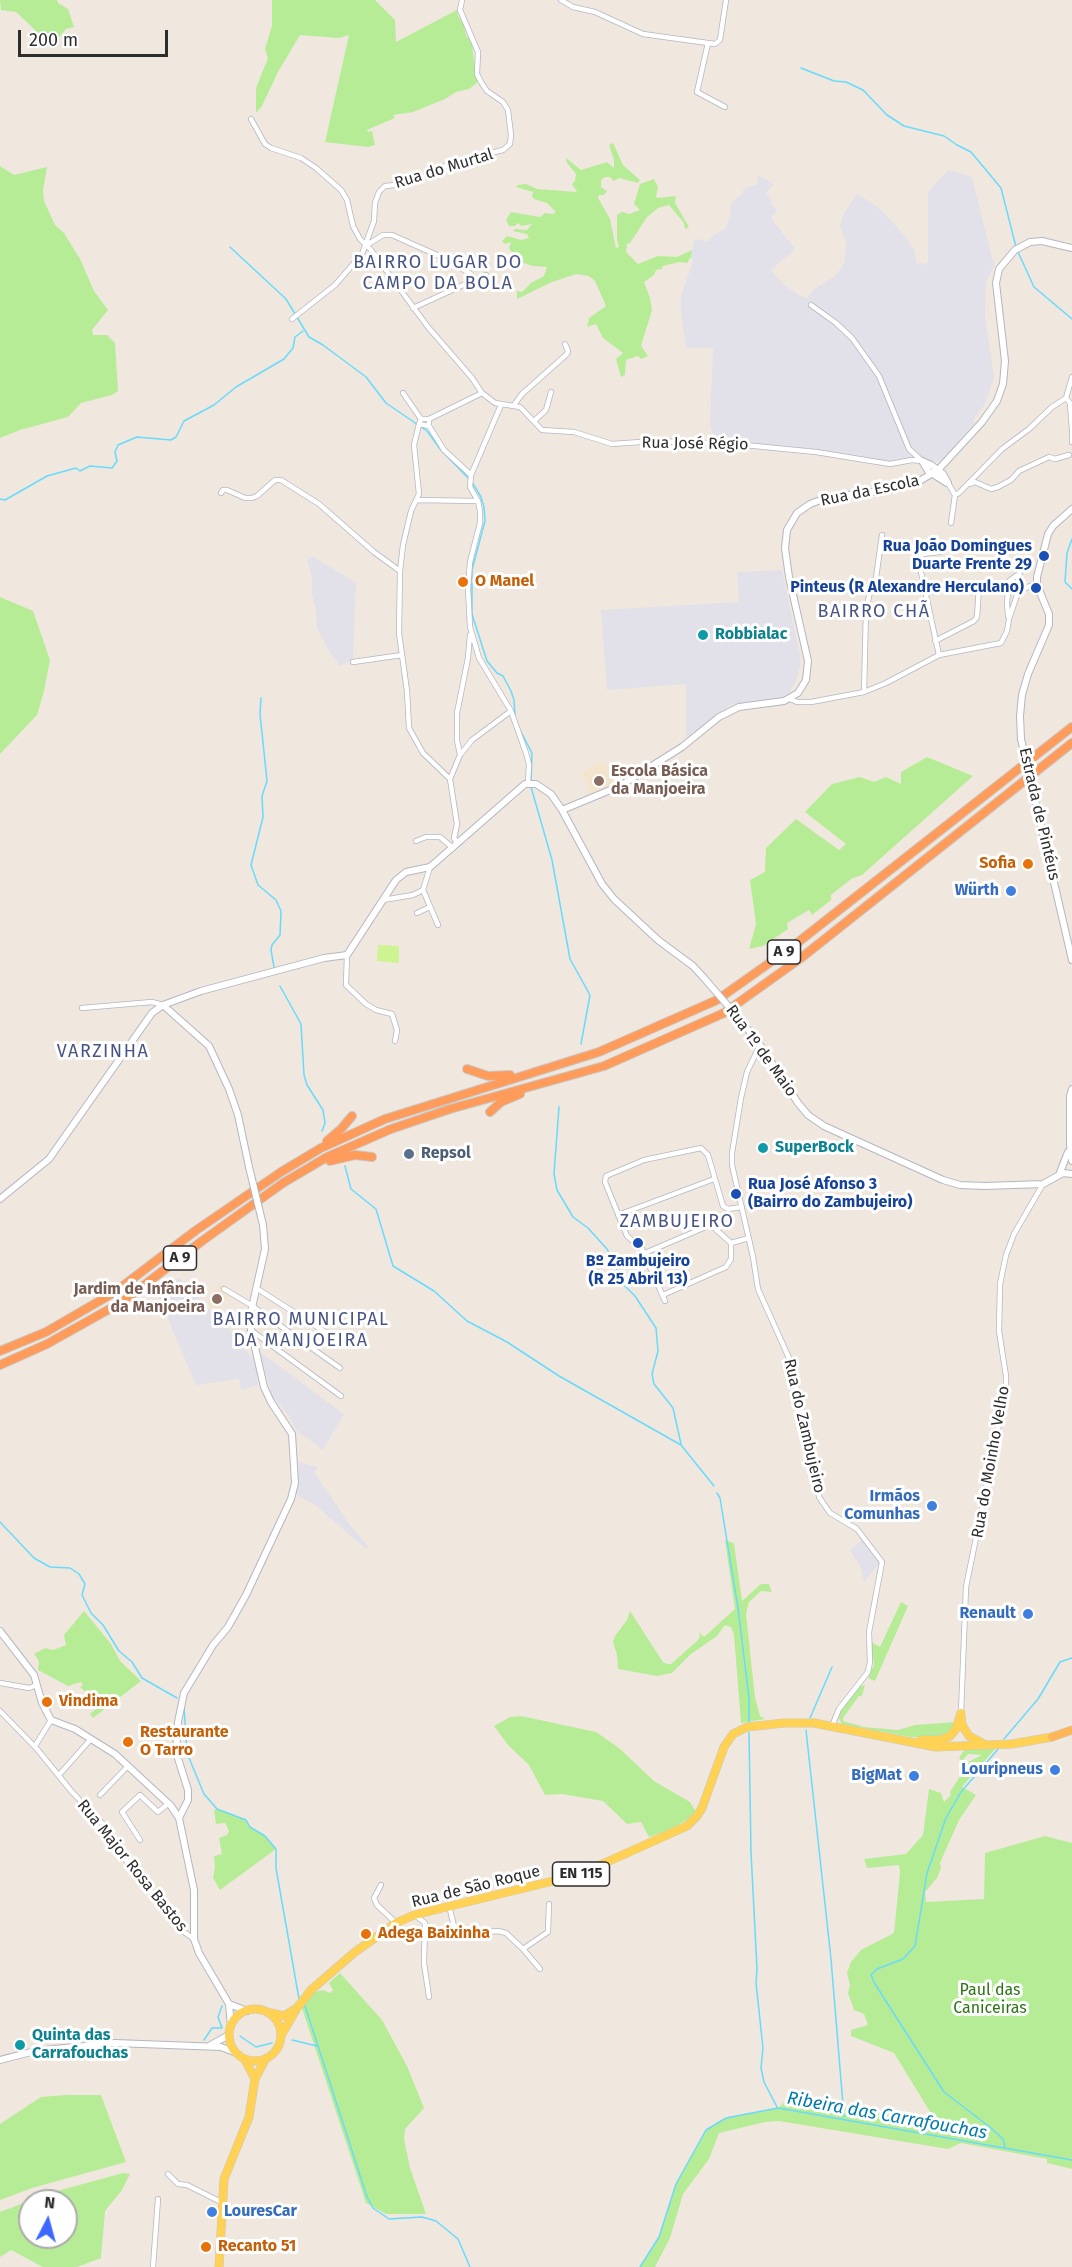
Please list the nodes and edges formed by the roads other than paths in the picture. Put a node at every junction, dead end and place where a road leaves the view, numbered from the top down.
1 (462, 0) edge
2 (561, 0) edge
3 (726, 0) edge
4 (708, 43) junction
5 (725, 107) dead end
6 (251, 119) dead end
7 (367, 245) junction
8 (1072, 248) edge
9 (486, 275) dead end
10 (472, 281) junction
11 (811, 305) dead end
12 (413, 308) junction
13 (292, 319) dead end
14 (565, 344) dead end
15 (1072, 377) edge
16 (551, 392) dead end
17 (403, 393) dead end
18 (482, 393) junction
19 (1066, 398) junction
20 (501, 405) junction
21 (514, 405) junction
22 (429, 419) junction
23 (534, 421) junction
24 (419, 423) junction
25 (429, 426) junction
26 (1072, 431) edge
27 (1072, 442) edge
28 (1071, 455) edge
29 (921, 461) junction
30 (935, 472) junction
31 (471, 478) junction
32 (948, 483) joint
33 (966, 485) junction
34 (221, 493) dead end
35 (955, 495) junction
36 (417, 501) junction
37 (478, 501) junction
38 (1072, 510) edge
39 (951, 523) dead end
40 (882, 535) dead end
41 (940, 552) dead end
42 (400, 571) junction
43 (1020, 573) dead end
44 (1037, 585) junction
45 (925, 593) junction
46 (1009, 619) junction
47 (470, 627) junction
48 (935, 641) junction
49 (402, 655) junction
50 (939, 655) junction
51 (353, 662) dead end
52 (864, 692) junction
53 (790, 699) junction
54 (511, 711) junction
55 (1072, 727) edge
56 (1072, 743) edge
57 (460, 755) junction
58 (450, 779) junction
59 (528, 783) junction
60 (562, 810) junction
61 (416, 841) dead end
62 (455, 845) junction
63 (430, 867) junction
64 (423, 890) junction
65 (383, 900) junction
66 (430, 907) junction
67 (417, 913) dead end
68 (438, 925) dead end
69 (347, 955) junction
70 (1072, 960) edge
71 (163, 1005) junction
72 (82, 1008) dead end
73 (395, 1041) dead end
74 (760, 1045) junction
75 (554, 1066) junction
76 (467, 1069) dead end
77 (553, 1080) junction
78 (1072, 1089) edge
79 (490, 1112) dead end
80 (352, 1116) dead end
81 (1070, 1145) junction
82 (372, 1157) dead end
83 (1072, 1161) edge
84 (294, 1164) junction
85 (305, 1170) junction
86 (1072, 1174) edge
87 (1059, 1175) junction
88 (714, 1179) junction
89 (1043, 1184) junction
90 (0, 1199) edge
91 (742, 1207) junction
92 (618, 1215) junction
93 (749, 1238) junction
94 (731, 1243) junction
95 (645, 1253) junction
96 (224, 1288) dead end
97 (256, 1288) junction
98 (251, 1305) junction
99 (252, 1332) junction
100 (348, 1338) dead end
101 (0, 1351) edge
102 (0, 1365) edge
103 (340, 1368) dead end
104 (341, 1396) dead end
105 (0, 1631) edge
106 (0, 1683) edge
107 (37, 1685) junction
108 (0, 1711) edge
109 (961, 1713) junction
110 (51, 1720) junction
111 (832, 1726) junction
112 (956, 1729) junction
113 (1072, 1731) edge
114 (1052, 1737) joint
115 (90, 1740) junction
116 (913, 1742) junction
117 (988, 1745) junction
118 (34, 1746) junction
119 (963, 1747) junction
120 (128, 1766) junction
121 (59, 1775) junction
122 (100, 1795) dead end
123 (169, 1803) junction
124 (179, 1818) junction
125 (141, 1840) dead end
126 (381, 1885) dead end
127 (549, 1904) dead end
128 (449, 1906) junction
129 (414, 1915) junction
130 (396, 1923) junction
131 (194, 1939) junction
132 (524, 1949) junction
133 (540, 1969) dead end
134 (429, 1997) dead end
135 (228, 2004) junction
136 (297, 2008) junction
137 (247, 2011) junction
138 (269, 2012) junction
139 (231, 2026) junction
140 (282, 2034) junction
141 (229, 2035) junction
142 (208, 2047) junction
143 (234, 2052) junction
144 (0, 2060) edge
145 (245, 2060) junction
146 (265, 2061) junction
147 (255, 2079) junction
148 (168, 2174) dead end
149 (158, 2199) dead end
150 (221, 2202) junction
151 (153, 2267) edge
152 (219, 2267) edge

1 - 7 street, Rua do Murtal
2 - 4 street
3 - 4 street
4 - 5 street
6 - 7 street
7 - 10 street
7 - 12 street
7 - 13 street
8 - 30 street, Rua da Escola
9 - 10 street
10 - 12 street
11 - 29 street
12 - 18 street
14 - 21 street
15 - 19 street
16 - 23 street
17 - 24 street
18 - 20 street
18 - 22 street
19 - 26 street
19 - 33 street
20 - 21 street
20 - 31 street
21 - 23 street, Rua José Régio
22 - 24 street
22 - 25 street
23 - 29 street, Rua José Régio
24 - 25 street
24 - 36 street
25 - 31 street
26 - 27 street
28 - 33 street
29 - 30 street
30 - 32 street
30 - 53 street, Rua da Escola
31 - 37 street
32 - 35 street
33 - 35 street
34 - 42 street
35 - 39 street
36 - 37 street
36 - 42 street
37 - 47 street
38 - 44 street
40 - 52 street
41 - 45 street
42 - 49 street
43 - 46 street
44 - 46 street
44 - 70 street, Estrada de Pintéus, bridge
45 - 48 street
45 - 48 street
46 - 50 street
47 - 54 street
47 - 57 street
48 - 50 street
49 - 51 street
49 - 58 street
50 - 52 street
52 - 53 street
53 - 60 street
54 - 57 street
54 - 59 street
55 - 75 highway, A 9
56 - 77 highway, A 9
57 - 58 street
58 - 62 street
59 - 60 street, Rua 1º de Maio
59 - 62 street
60 - 74 street, Rua 1º de Maio, bridge
61 - 62 street
62 - 63 street
63 - 64 street
63 - 65 street
64 - 65 street
64 - 66 street
65 - 69 street
66 - 67 street
66 - 68 street
69 - 71 street
69 - 73 street
71 - 72 street
71 - 90 street
71 - 97 street, bridge
74 - 89 street, Rua 1º de Maio
74 - 91 street, Rua do Zambujeiro
75 - 76 highway
75 - 84 highway, A 9
77 - 79 highway
77 - 85 highway, A 9
78 - 81 street
80 - 84 highway
81 - 83 street
81 - 87 street
82 - 85 highway
84 - 101 highway, A 9
85 - 102 highway, A 9
86 - 87 street, Rua 1º de Maio
87 - 89 street, Rua 1º de Maio
88 - 91 street
88 - 92 street
88 - 92 street
89 - 109 street, Rua do Moinho Velho
91 - 93 street, Rua do Zambujeiro
92 - 95 street
93 - 94 street
93 - 111 street, Rua do Zambujeiro
94 - 95 street
94 - 95 street
96 - 98 street
97 - 98 street
97 - 100 street
98 - 99 street
98 - 103 street
99 - 104 street
99 - 124 street
105 - 107 street
106 - 107 street
107 - 110 street
108 - 118 street, Rua Major Rosa Bastos
109 - 112 main road
109 - 117 main road
110 - 115 street
110 - 118 street
111 - 116 main road, Rua de São Roque / EN 115
111 - 128 main road, Rua de São Roque / EN 115
112 - 116 main road
112 - 119 main road
113 - 114 highway, Rua de São Roque / EN 115
114 - 117 main road, Rua de São Roque / EN 115
115 - 120 street
115 - 121 street
116 - 119 main road, Rua de São Roque / EN 115
117 - 119 main road, Rua de São Roque / EN 115
118 - 121 street, Rua Major Rosa Bastos
120 - 122 street
120 - 123 street
121 - 131 street, Rua Major Rosa Bastos
123 - 124 street
123 - 125 street
124 - 131 street
126 - 130 street
127 - 132 street
128 - 129 main road, Rua de São Roque / EN 115
128 - 132 street
129 - 130 main road, Rua de São Roque / EN 115
129 - 134 street
130 - 136 main road, Rua de São Roque / EN 115
131 - 135 street
132 - 133 street
135 - 137 street
135 - 139 street
136 - 138 main road
136 - 140 main road, Rua de São Roque / EN 115
137 - 138 main road
137 - 139 main road
138 - 140 main road
139 - 141 main road
140 - 146 main road, EN 115
141 - 142 street
141 - 143 main road
142 - 143 street
142 - 144 street
143 - 145 main road
145 - 146 main road
145 - 147 main road
146 - 147 main road, EN 115
147 - 150 main road, EN 115
148 - 150 street
149 - 151 street
150 - 152 main road, EN 115

